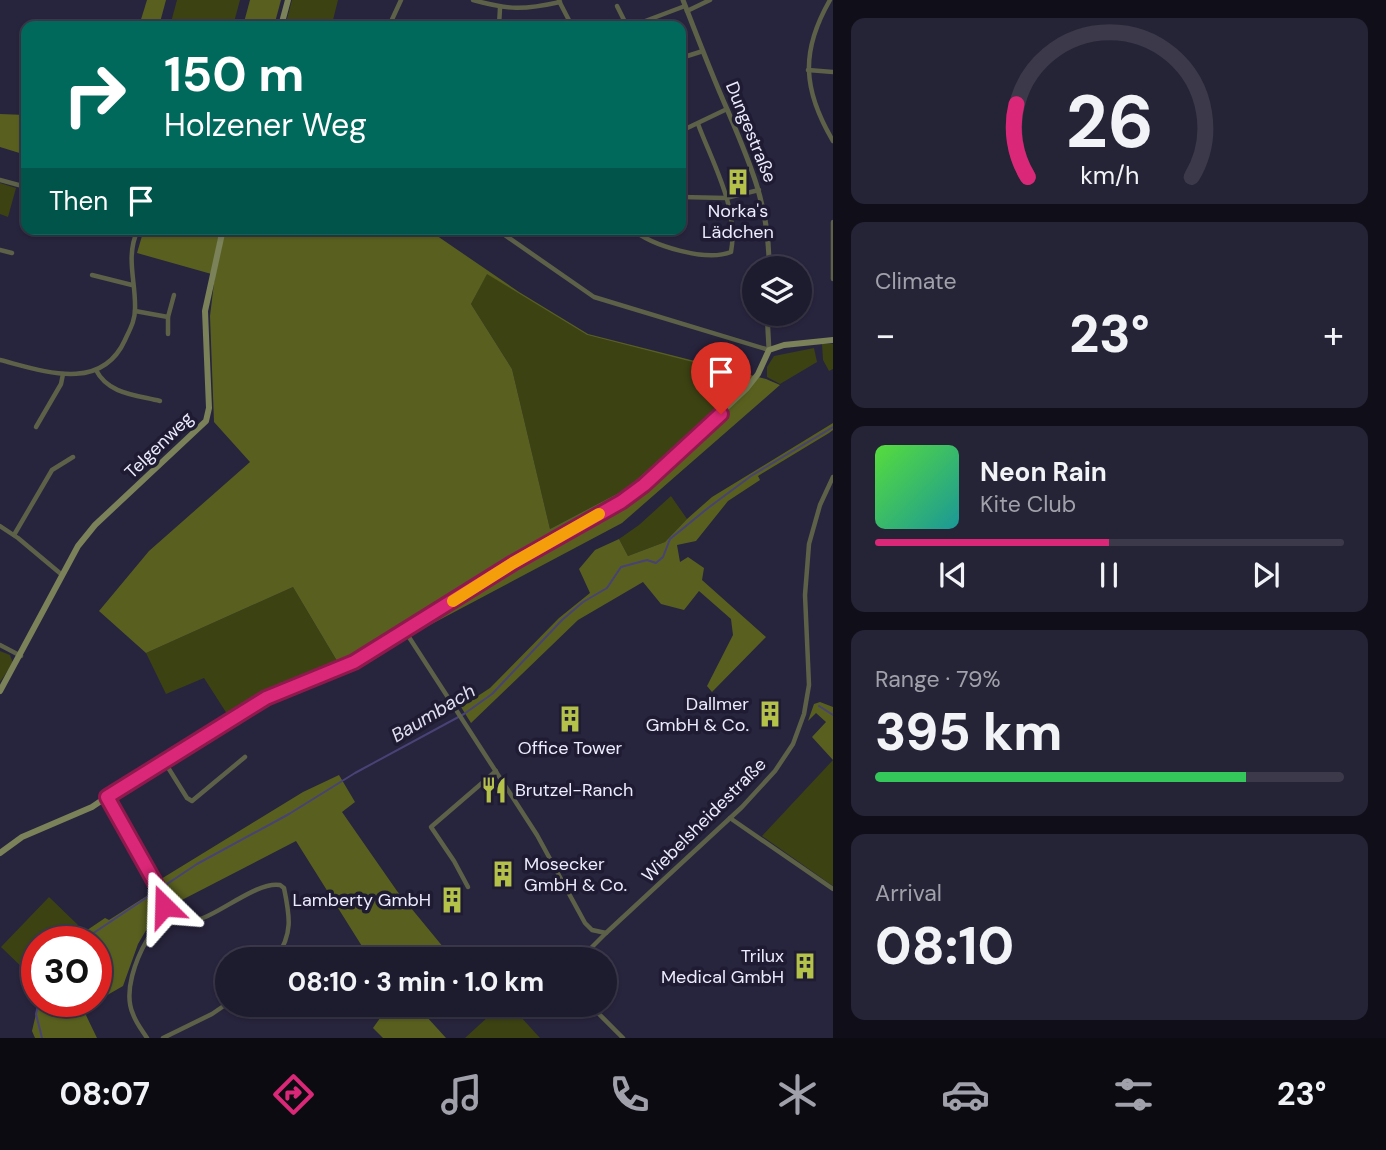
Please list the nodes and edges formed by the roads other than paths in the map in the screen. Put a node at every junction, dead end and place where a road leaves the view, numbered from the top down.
1 (288, 0) edge
2 (401, 0) edge
3 (473, 0) edge
4 (710, 0) edge
5 (830, 0) edge
6 (559, 1) edge
7 (617, 6) dead end
8 (685, 6) edge
9 (500, 8) junction
10 (282, 21) edge
11 (392, 21) edge
12 (499, 21) edge
13 (569, 21) edge
14 (624, 21) edge
15 (645, 21) edge
16 (703, 51) junction
17 (686, 56) edge
18 (808, 70) junction
19 (833, 72) edge
20 (727, 109) junction
21 (698, 124) junction
22 (686, 129) edge
23 (833, 141) edge
24 (0, 180) edge
25 (21, 186) edge
26 (760, 190) junction
27 (686, 197) edge
28 (726, 198) junction
29 (833, 222) edge
30 (136, 235) edge
31 (222, 235) edge
32 (505, 235) edge
33 (642, 235) edge
34 (0, 250) edge
35 (12, 253) dead end
36 (768, 256) edge
37 (92, 275) dead end
38 (833, 279) edge
39 (132, 285) junction
40 (174, 295) dead end
41 (135, 311) junction
42 (169, 317) junction
43 (768, 326) edge
44 (168, 334) dead end
45 (833, 340) edge
46 (769, 350) junction
47 (0, 360) edge
48 (96, 370) junction
49 (63, 374) junction
50 (160, 401) dead end
51 (36, 427) dead end
52 (73, 457) dead end
53 (833, 477) edge
54 (0, 526) edge
55 (14, 535) junction
56 (61, 573) junction
57 (405, 631) junction
58 (0, 645) edge
59 (20, 656) junction
60 (0, 691) edge
61 (245, 757) dead end
62 (164, 760) junction
63 (496, 771) junction
64 (107, 797) junction
65 (730, 818) junction
66 (0, 853) edge
67 (467, 887) dead end
68 (833, 889) edge
69 (159, 921) junction
70 (606, 933) junction
71 (282, 947) edge
72 (592, 947) edge
73 (215, 1012) edge
74 (602, 1017) edge
75 (147, 1038) edge
76 (163, 1038) edge
77 (623, 1038) edge

1 - 10 main road
2 - 11 street
3 - 9 street
4 - 8 street
5 - 18 street
6 - 9 street
6 - 13 street
7 - 14 street
8 - 15 street
8 - 16 street, Dungestraße
9 - 12 street
16 - 17 street
16 - 20 street, Dungestraße
18 - 19 street
18 - 23 street
20 - 21 street
20 - 26 street, Dungestraße
21 - 22 street
21 - 28 street
24 - 25 street
26 - 28 street
26 - 36 street, Dungestraße
27 - 28 street
28 - 33 street
29 - 38 street
30 - 39 street
31 - 56 main road, Telgenweg
32 - 46 street
34 - 35 street
37 - 39 street
39 - 41 street
40 - 42 street
41 - 42 street
41 - 48 street
42 - 44 street
43 - 46 street
45 - 46 main road
46 - 57 main road
47 - 49 street
48 - 49 street
48 - 50 street
49 - 51 street
52 - 55 street
53 - 65 street, Wiebelsheidestraße
54 - 55 street
55 - 56 street
56 - 59 main road, Telgenweg
57 - 62 main road
57 - 63 street
58 - 59 street
59 - 60 main road, Telgenweg
61 - 62 street
62 - 64 main road
63 - 67 street
63 - 70 street
64 - 66 main road
64 - 69 street
65 - 68 street
65 - 70 street, Wiebelsheidestraße
69 - 71 street
69 - 75 street
70 - 72 street, Wiebelsheidestraße
73 - 76 street
74 - 77 street

